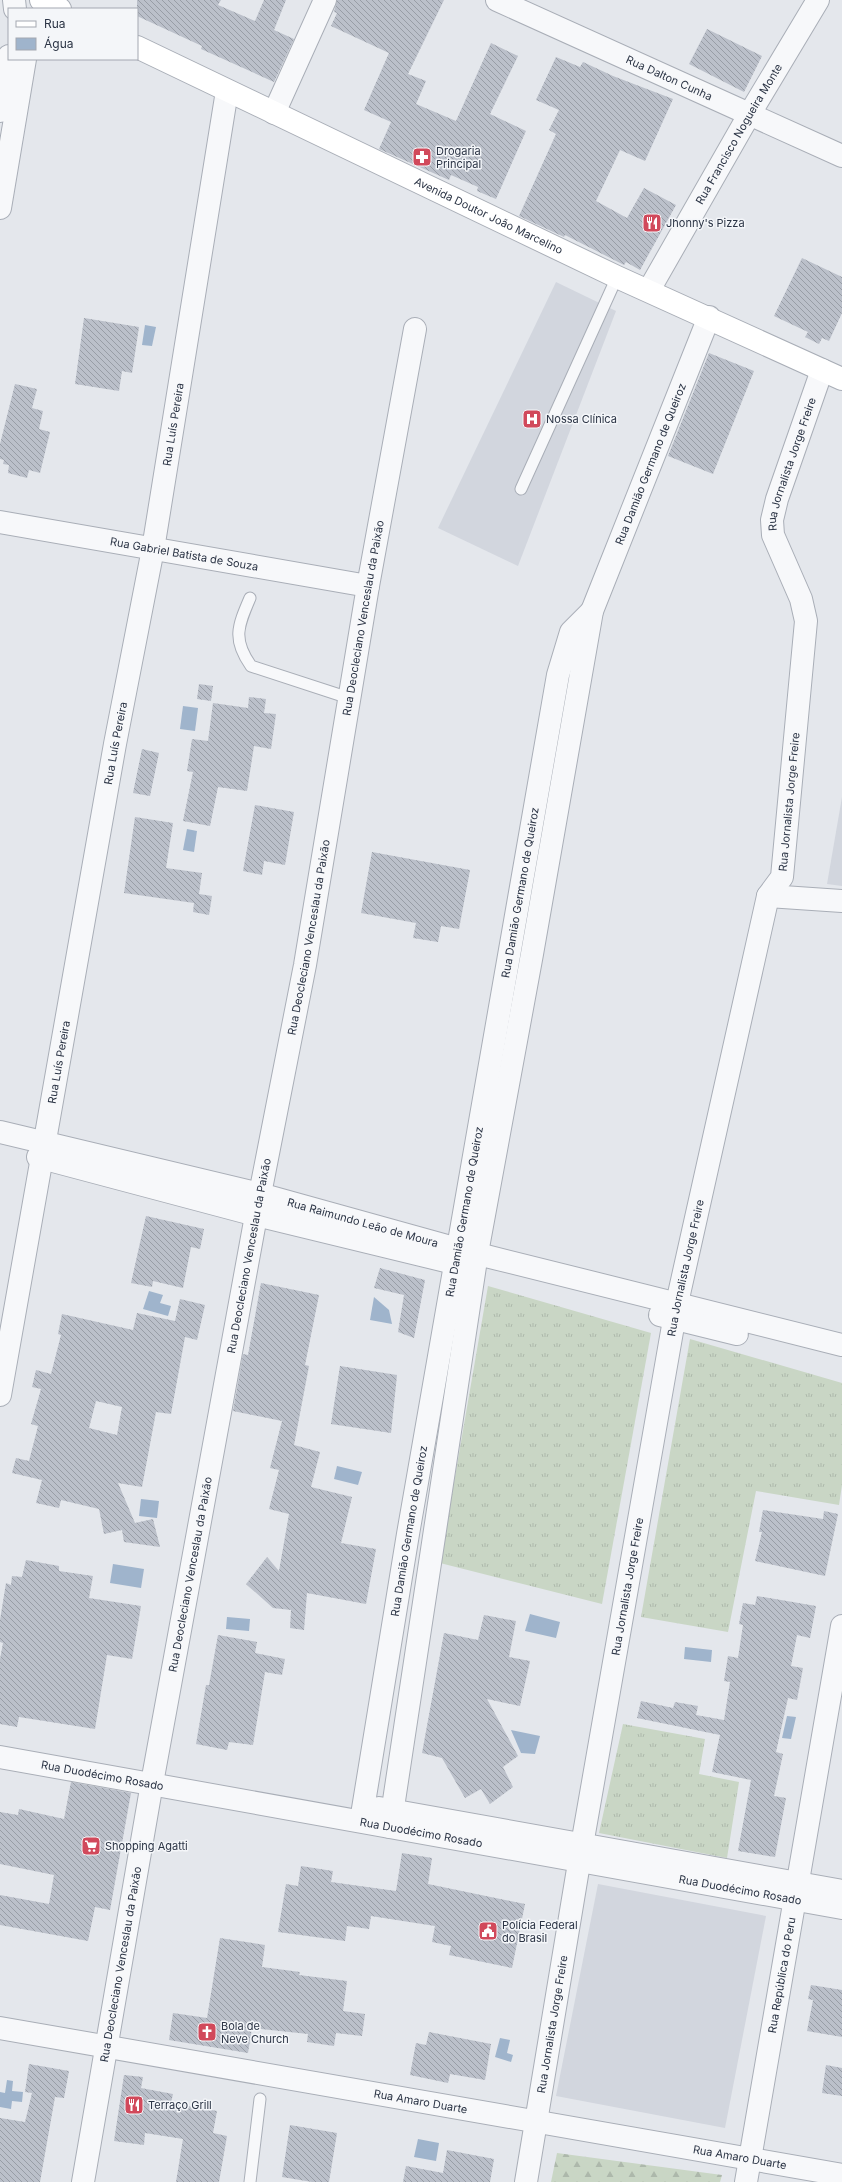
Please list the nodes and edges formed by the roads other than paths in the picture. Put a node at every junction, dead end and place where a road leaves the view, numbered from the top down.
1 (325, 0) edge
2 (497, 0) edge
3 (818, 0) edge
4 (138, 47) edge
5 (8, 60) edge
6 (25, 60) edge
7 (227, 91) junction
8 (0, 110) edge
9 (274, 113) junction
10 (749, 115) junction
11 (7, 134) edge
12 (842, 156) edge
13 (0, 208) edge
14 (617, 277) junction
15 (649, 290) junction
16 (708, 317) junction
17 (416, 330) dead end
18 (822, 370) junction
19 (842, 379) edge
20 (521, 489) dead end
21 (0, 522) edge
22 (153, 549) junction
23 (368, 586) junction
24 (250, 598) dead end
25 (592, 611) junction
26 (350, 698) junction
27 (768, 896) junction
28 (842, 901) edge
29 (511, 949) junction
30 (532, 954) junction
31 (0, 1132) edge
32 (0, 1147) edge
33 (43, 1150) junction
34 (258, 1205) junction
35 (466, 1258) junction
36 (676, 1311) junction
37 (842, 1345) edge
38 (842, 1360) edge
39 (0, 1395) edge
40 (842, 1626) edge
41 (0, 1744) edge
42 (0, 1757) edge
43 (154, 1777) junction
44 (363, 1814) junction
45 (392, 1819) junction
46 (581, 1854) junction
47 (842, 1891) edge
48 (796, 1892) junction
49 (842, 1908) edge
50 (0, 2028) edge
51 (107, 2047) junction
52 (260, 2099) dead end
53 (536, 2122) junction
54 (750, 2158) junction
55 (842, 2175) edge
56 (83, 2182) edge
57 (250, 2182) edge
58 (526, 2182) edge
59 (746, 2182) edge

1 - 9 street
2 - 10 street, Rua Dalton Cunha
3 - 10 street, Rua Francisco Nogueira Monte
4 - 7 street, Avenida Doutor João Marcelino
5 - 8 street
6 - 11 street
7 - 9 street, Avenida Doutor João Marcelino
7 - 22 street, Rua Luís Pereira
9 - 14 street, Avenida Doutor João Marcelino
10 - 12 street, Rua Dalton Cunha
10 - 15 street, Rua Francisco Nogueira Monte
11 - 13 street
14 - 15 street, Avenida Doutor João Marcelino
14 - 20 lane
15 - 16 street, Avenida Doutor João Marcelino
16 - 18 street, Avenida Doutor João Marcelino
16 - 25 street, Rua Damião Germano de Queiroz
17 - 23 street, Rua Deocleciano Venceslau da Paixão
18 - 19 street, Avenida Doutor João Marcelino
18 - 27 street, Rua Jornalista Jorge Freire
21 - 22 street, Rua Gabriel Batista de Souza
22 - 23 street, Rua Gabriel Batista de Souza
22 - 33 street, Rua Luís Pereira
23 - 26 street, Rua Deocleciano Venceslau da Paixão
24 - 26 lane
25 - 29 street, Rua Damião Germano de Queiroz
25 - 30 street, Rua Damião Germano de Queiroz
26 - 34 street, Rua Deocleciano Venceslau da Paixão
27 - 28 street
27 - 36 street, Rua Jornalista Jorge Freire
29 - 30 street
29 - 35 street, Rua Damião Germano de Queiroz
30 - 35 street, Rua Damião Germano de Queiroz
31 - 33 street, Rua Raimundo Leão de Moura
32 - 33 street, Rua Raimundo Leão de Moura
33 - 34 street, Rua Raimundo Leão de Moura
33 - 39 street, Rua Luís Pereira
34 - 35 street, Rua Raimundo Leão de Moura
34 - 43 street, Rua Deocleciano Venceslau da Paixão
35 - 36 street, Rua Raimundo Leão de Moura
35 - 44 street, Rua Damião Germano de Queiroz
35 - 45 street, Rua Damião Germano de Queiroz
36 - 37 street, Rua Raimundo Leão de Moura
36 - 38 street, Rua Raimundo Leão de Moura
36 - 46 street, Rua Jornalista Jorge Freire
40 - 48 street, Rua República do Peru
41 - 43 street, Rua Duodécimo Rosado
42 - 43 street, Rua Duodécimo Rosado
43 - 44 street, Rua Duodécimo Rosado
43 - 51 street, Rua Deocleciano Venceslau da Paixão
44 - 45 street, Rua Duodécimo Rosado
45 - 46 street, Rua Duodécimo Rosado
46 - 48 street, Rua Duodécimo Rosado
46 - 53 street, Rua Jornalista Jorge Freire
47 - 48 street, Rua Duodécimo Rosado
48 - 49 street, Rua Duodécimo Rosado
48 - 54 street, Rua República do Peru
50 - 51 street, Rua Amaro Duarte
51 - 53 street, Rua Amaro Duarte
51 - 56 street, Rua Deocleciano Venceslau da Paixão
52 - 57 lane
53 - 54 street, Rua Amaro Duarte
53 - 58 street, Rua Jornalista Jorge Freire
54 - 55 street, Rua Amaro Duarte
54 - 59 street, Rua República do Peru

